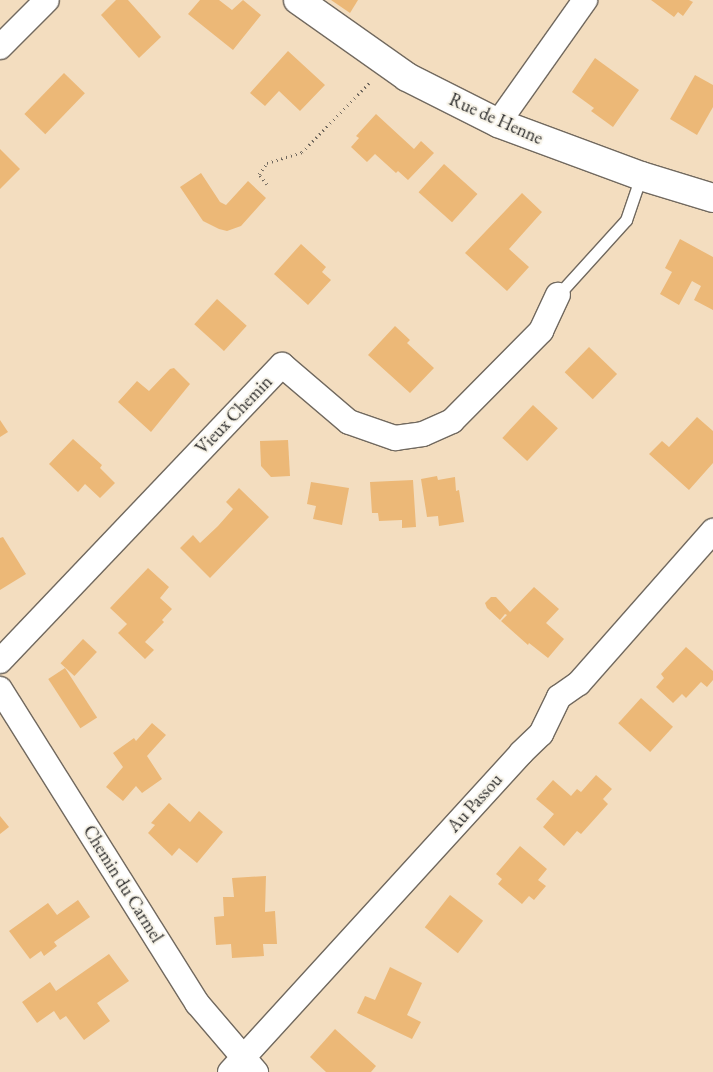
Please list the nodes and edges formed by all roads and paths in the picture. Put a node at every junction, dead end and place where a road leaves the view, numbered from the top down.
1 (46, 0) edge
2 (298, 0) edge
3 (585, 0) edge
4 (0, 47) edge
5 (387, 63) junction
6 (498, 123) junction
7 (641, 176) junction
8 (267, 184) dead end
9 (713, 198) edge
10 (558, 295) joint
11 (713, 531) edge
12 (0, 661) edge
13 (0, 689) edge
14 (243, 1067) edge

1 - 4 street
2 - 5 street, Rue de Henne
3 - 6 street
5 - 6 street, Rue de Henne
5 - 8 path
6 - 7 street, Rue de Henne
7 - 9 street, Rue de Henne
7 - 10 lane, Vieux Chemin
10 - 12 street, Vieux Chemin
11 - 14 street, Au Passou
13 - 14 street, Chemin du Carmel

